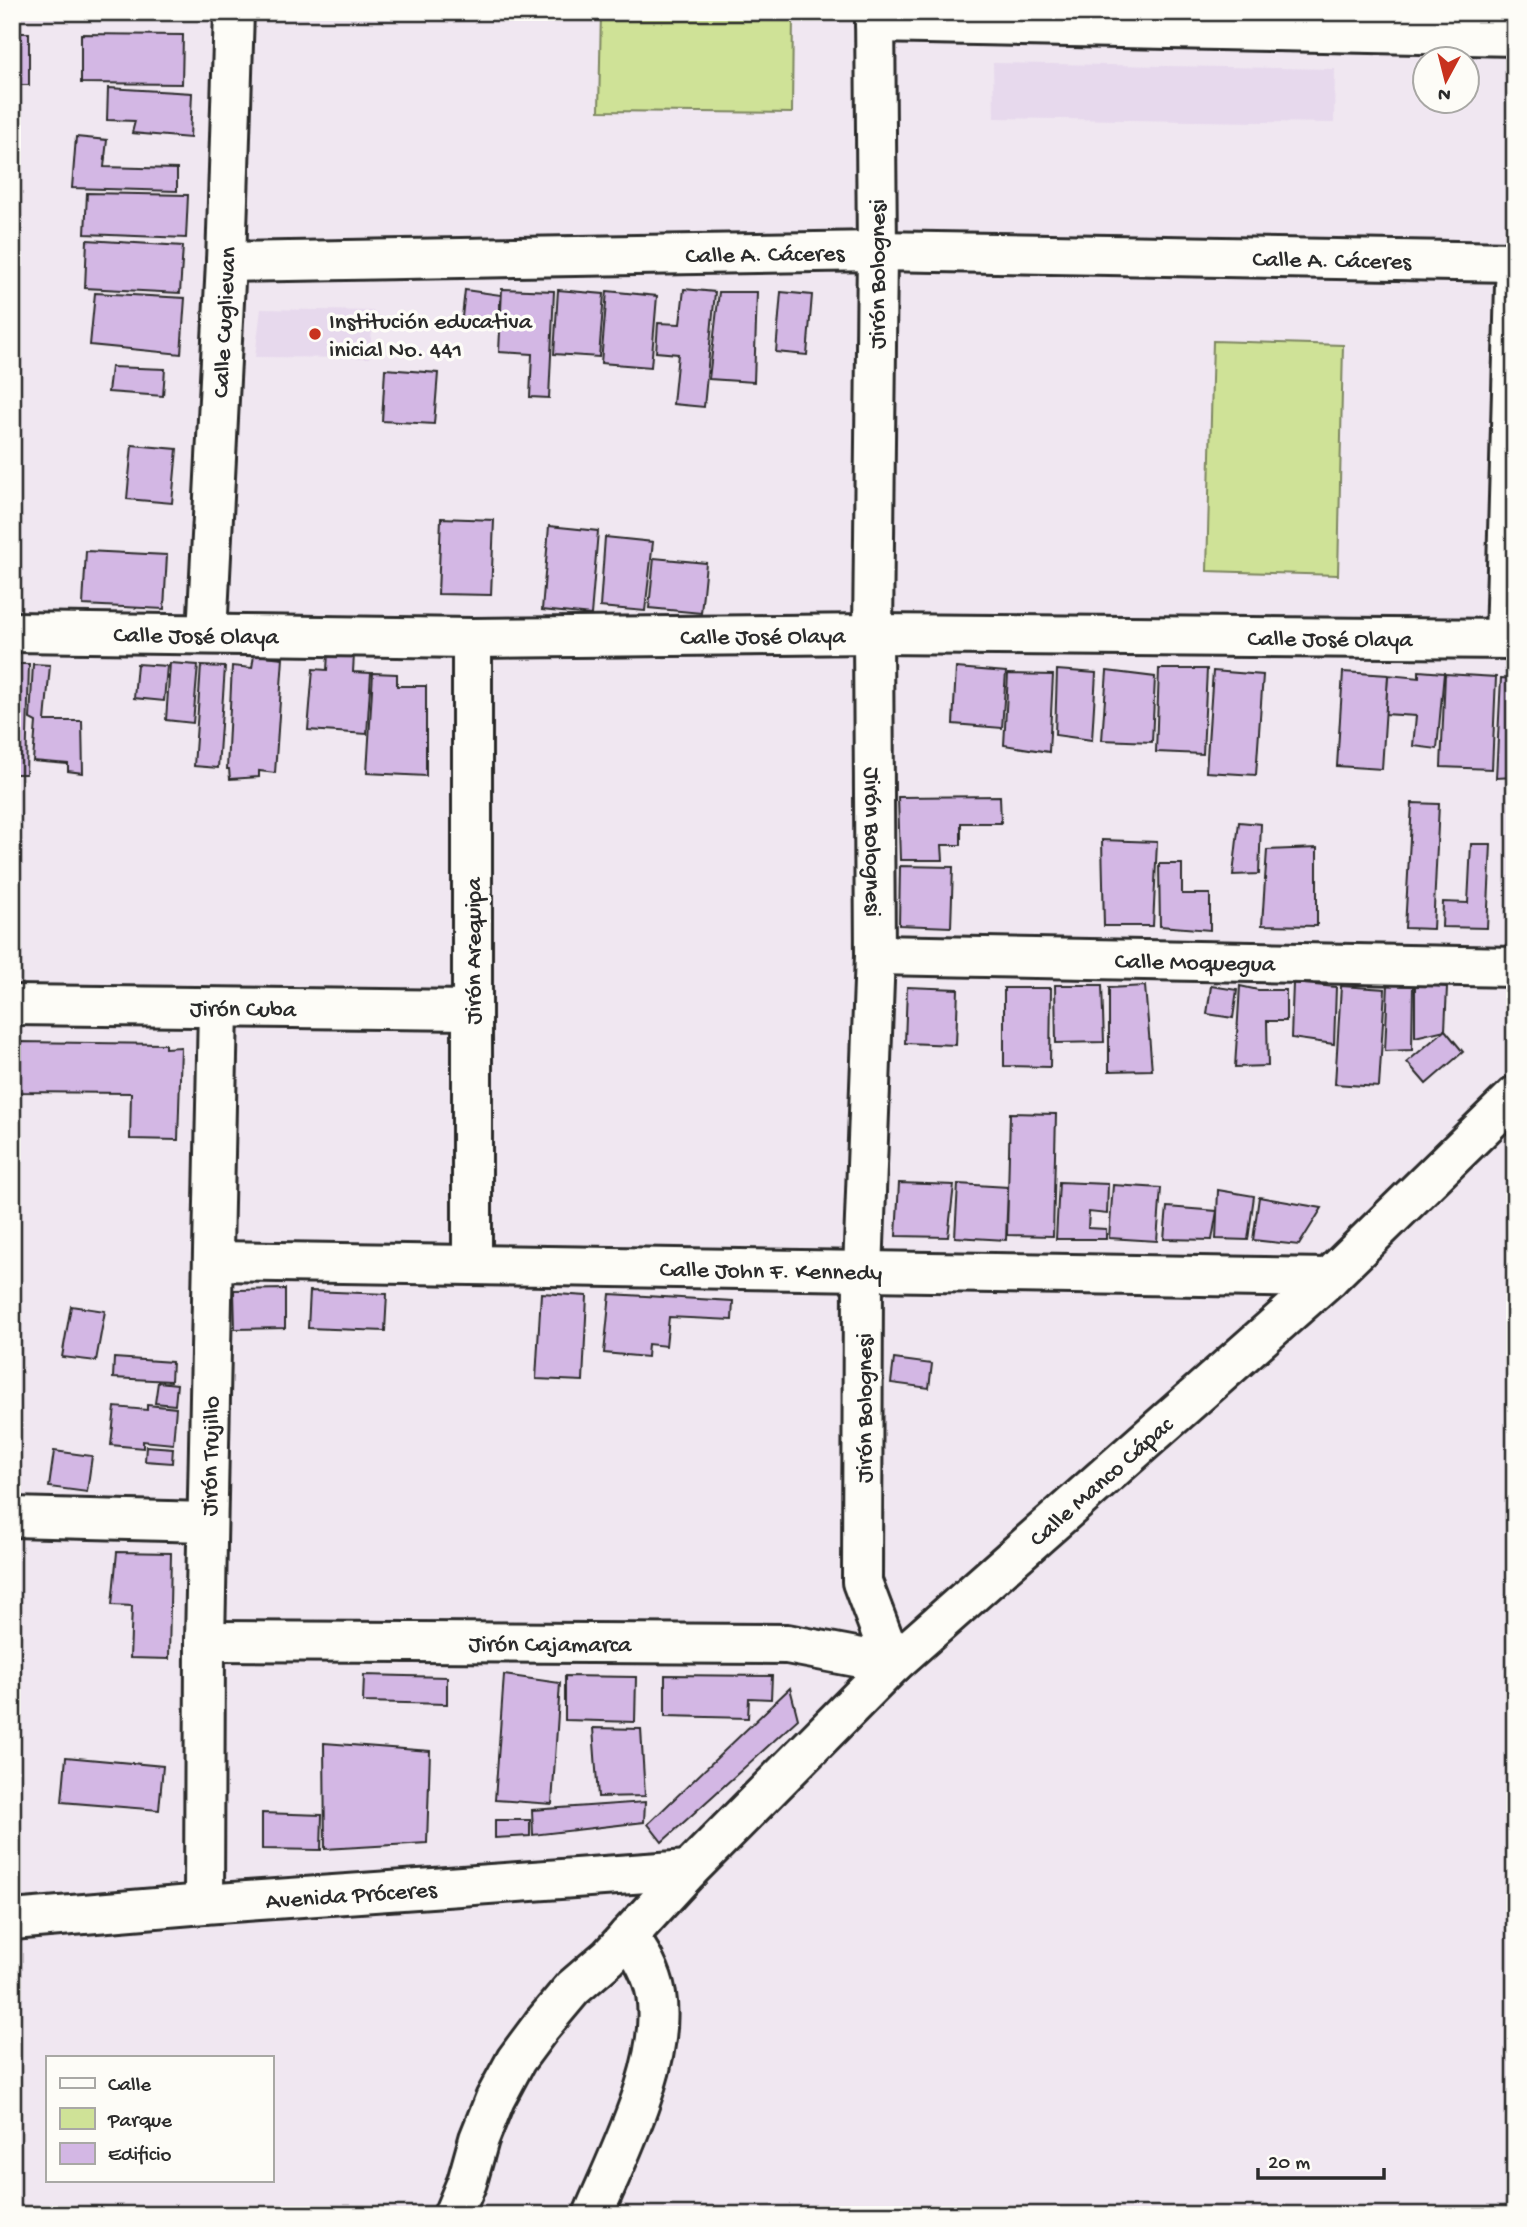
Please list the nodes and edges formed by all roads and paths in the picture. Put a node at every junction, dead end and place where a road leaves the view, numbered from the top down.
1 (234, 12) edge
2 (875, 18) edge
3 (1515, 36) edge
4 (877, 251) junction
5 (226, 262) junction
6 (1515, 262) edge
7 (1515, 285) edge
8 (12, 632) edge
9 (207, 634) junction
10 (873, 634) junction
11 (472, 638) junction
12 (1510, 639) edge
13 (875, 956) junction
14 (1515, 967) edge
15 (12, 1005) edge
16 (218, 1008) junction
17 (472, 1010) junction
18 (1515, 1096) edge
19 (213, 1261) junction
20 (472, 1265) junction
21 (863, 1271) junction
22 (1329, 1278) junction
23 (12, 1517) edge
24 (207, 1522) junction
25 (205, 1642) junction
26 (893, 1664) junction
27 (689, 1870) junction
28 (204, 1904) junction
29 (12, 1920) edge
30 (628, 1936) junction
31 (453, 2215) edge
32 (593, 2215) edge

1 - 5 street, Calle Cuglievan
2 - 3 street
2 - 4 street, Jirón Bolognesi
4 - 5 street, Calle A. Cáceres
4 - 6 street, Calle A. Cáceres
4 - 10 street, Jirón Bolognesi
5 - 9 street, Calle Cuglievan
7 - 12 street
8 - 9 street, Calle José Olaya
9 - 11 street, Calle José Olaya
10 - 11 street, Calle José Olaya
10 - 12 street, Calle José Olaya
10 - 13 street, Jirón Bolognesi
11 - 17 street, Jirón Arequipa
13 - 14 street, Calle Moquegua
13 - 21 street, Jirón Bolognesi
15 - 16 street, Jirón Cuba
16 - 17 street, Jirón Cuba
16 - 19 street, Jirón Trujillo
17 - 20 street, Jirón Arequipa
18 - 22 street, Calle Manco Cápac
19 - 20 street, Calle John F. Kennedy
19 - 24 street, Jirón Trujillo
20 - 21 street, Calle John F. Kennedy
21 - 22 street, Calle John F. Kennedy
21 - 26 street, Jirón Bolognesi
22 - 26 street, Calle Manco Cápac
23 - 24 street
24 - 25 street, Jirón Trujillo
25 - 26 street, Jirón Cajamarca
25 - 28 street, Jirón Trujillo
26 - 27 street, Calle Manco Cápac
27 - 28 street, Avenida Próceres
27 - 30 street, Calle Manco Cápac
28 - 29 street, Avenida Próceres
30 - 31 street, Calle Manco Cápac
30 - 32 street

